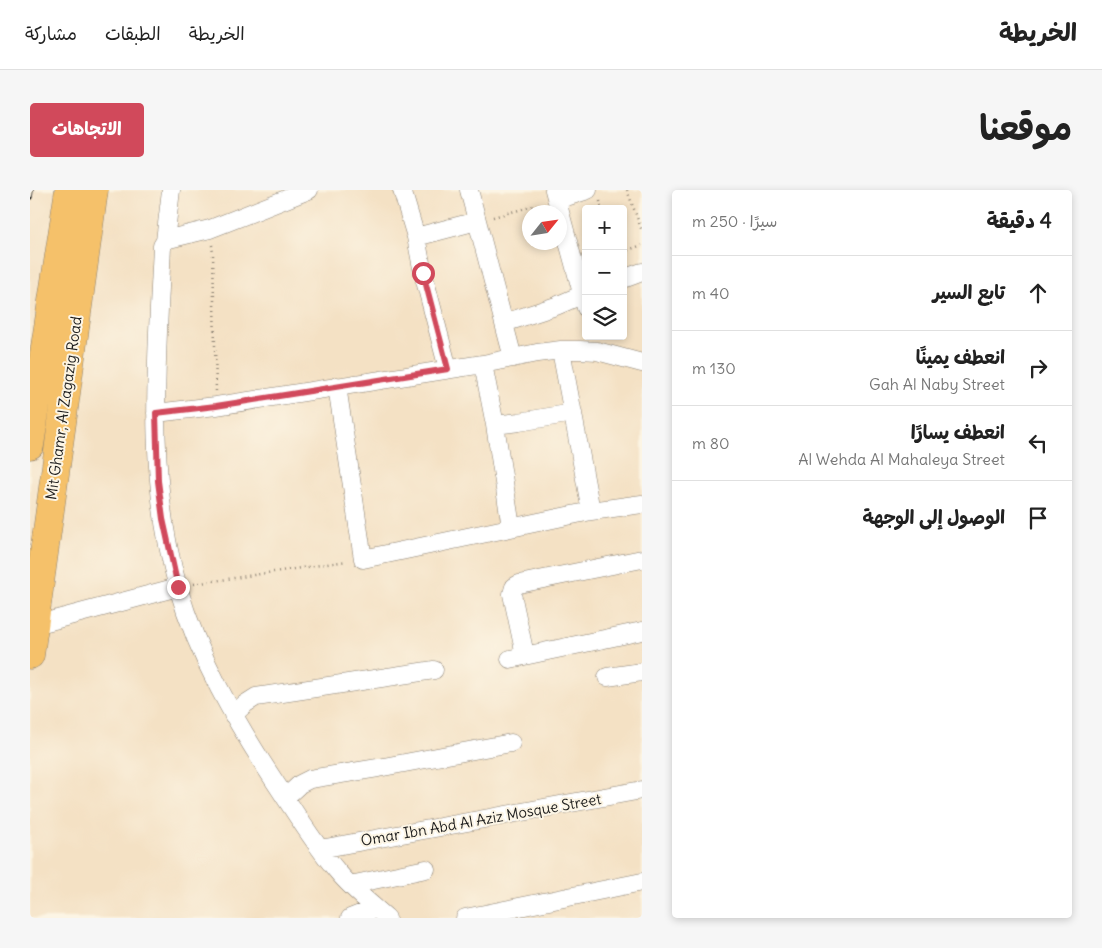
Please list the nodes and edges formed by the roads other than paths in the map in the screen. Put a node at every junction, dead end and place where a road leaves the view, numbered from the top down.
1 (68, 190) edge
2 (94, 190) edge
3 (171, 190) edge
4 (309, 190) edge
5 (402, 190) edge
6 (469, 190) edge
7 (588, 190) edge
8 (555, 195) edge
9 (477, 221) junction
10 (416, 238) junction
11 (165, 241) junction
12 (642, 272) edge
13 (627, 278) edge
14 (584, 295) edge
15 (582, 300) edge
16 (504, 323) junction
17 (595, 344) edge
18 (561, 350) junction
19 (513, 358) junction
20 (483, 364) junction
21 (641, 368) edge
22 (448, 369) junction
23 (337, 386) junction
24 (156, 413) junction
25 (573, 413) junction
26 (495, 425) junction
27 (30, 445) edge
28 (642, 504) edge
29 (591, 510) junction
30 (511, 527) junction
31 (642, 558) edge
32 (178, 587) junction
33 (35, 625) junction
34 (642, 631) edge
35 (30, 655) edge
36 (434, 670) dead end
37 (642, 672) edge
38 (608, 677) dead end
39 (233, 715) junction
40 (511, 743) dead end
41 (642, 790) edge
42 (286, 797) junction
43 (320, 849) junction
44 (426, 869) dead end
45 (642, 882) edge
46 (350, 885) junction
47 (381, 913) edge
48 (350, 918) edge
49 (465, 918) edge

1 - 27 highway, Mit Ghamr, Al Zagazig Road
2 - 33 highway, Mit Ghamr, Al Zagazig Road
3 - 11 street
4 - 11 street
5 - 10 street
6 - 9 street
7 - 8 street
8 - 14 street
9 - 10 street
9 - 16 street
10 - 22 street
11 - 24 street
12 - 13 street
15 - 16 street
16 - 19 street
17 - 18 street
17 - 21 street
18 - 19 street
18 - 25 street
19 - 20 street
20 - 22 street
20 - 26 street
22 - 23 street
23 - 24 street
23 - 30 street
24 - 32 street
25 - 26 street
25 - 29 street
26 - 30 street
28 - 29 street
29 - 30 street
31 - 34 street
32 - 33 street
32 - 39 street
33 - 35 highway, Mit Ghamr, Al Zagazig Road
36 - 39 street
37 - 38 street
39 - 42 street
40 - 42 street
41 - 43 street, Omar Ibn Abd Al Aziz Mosque Street
42 - 43 street
43 - 46 street
44 - 46 street
45 - 49 street
46 - 47 street
47 - 48 street

